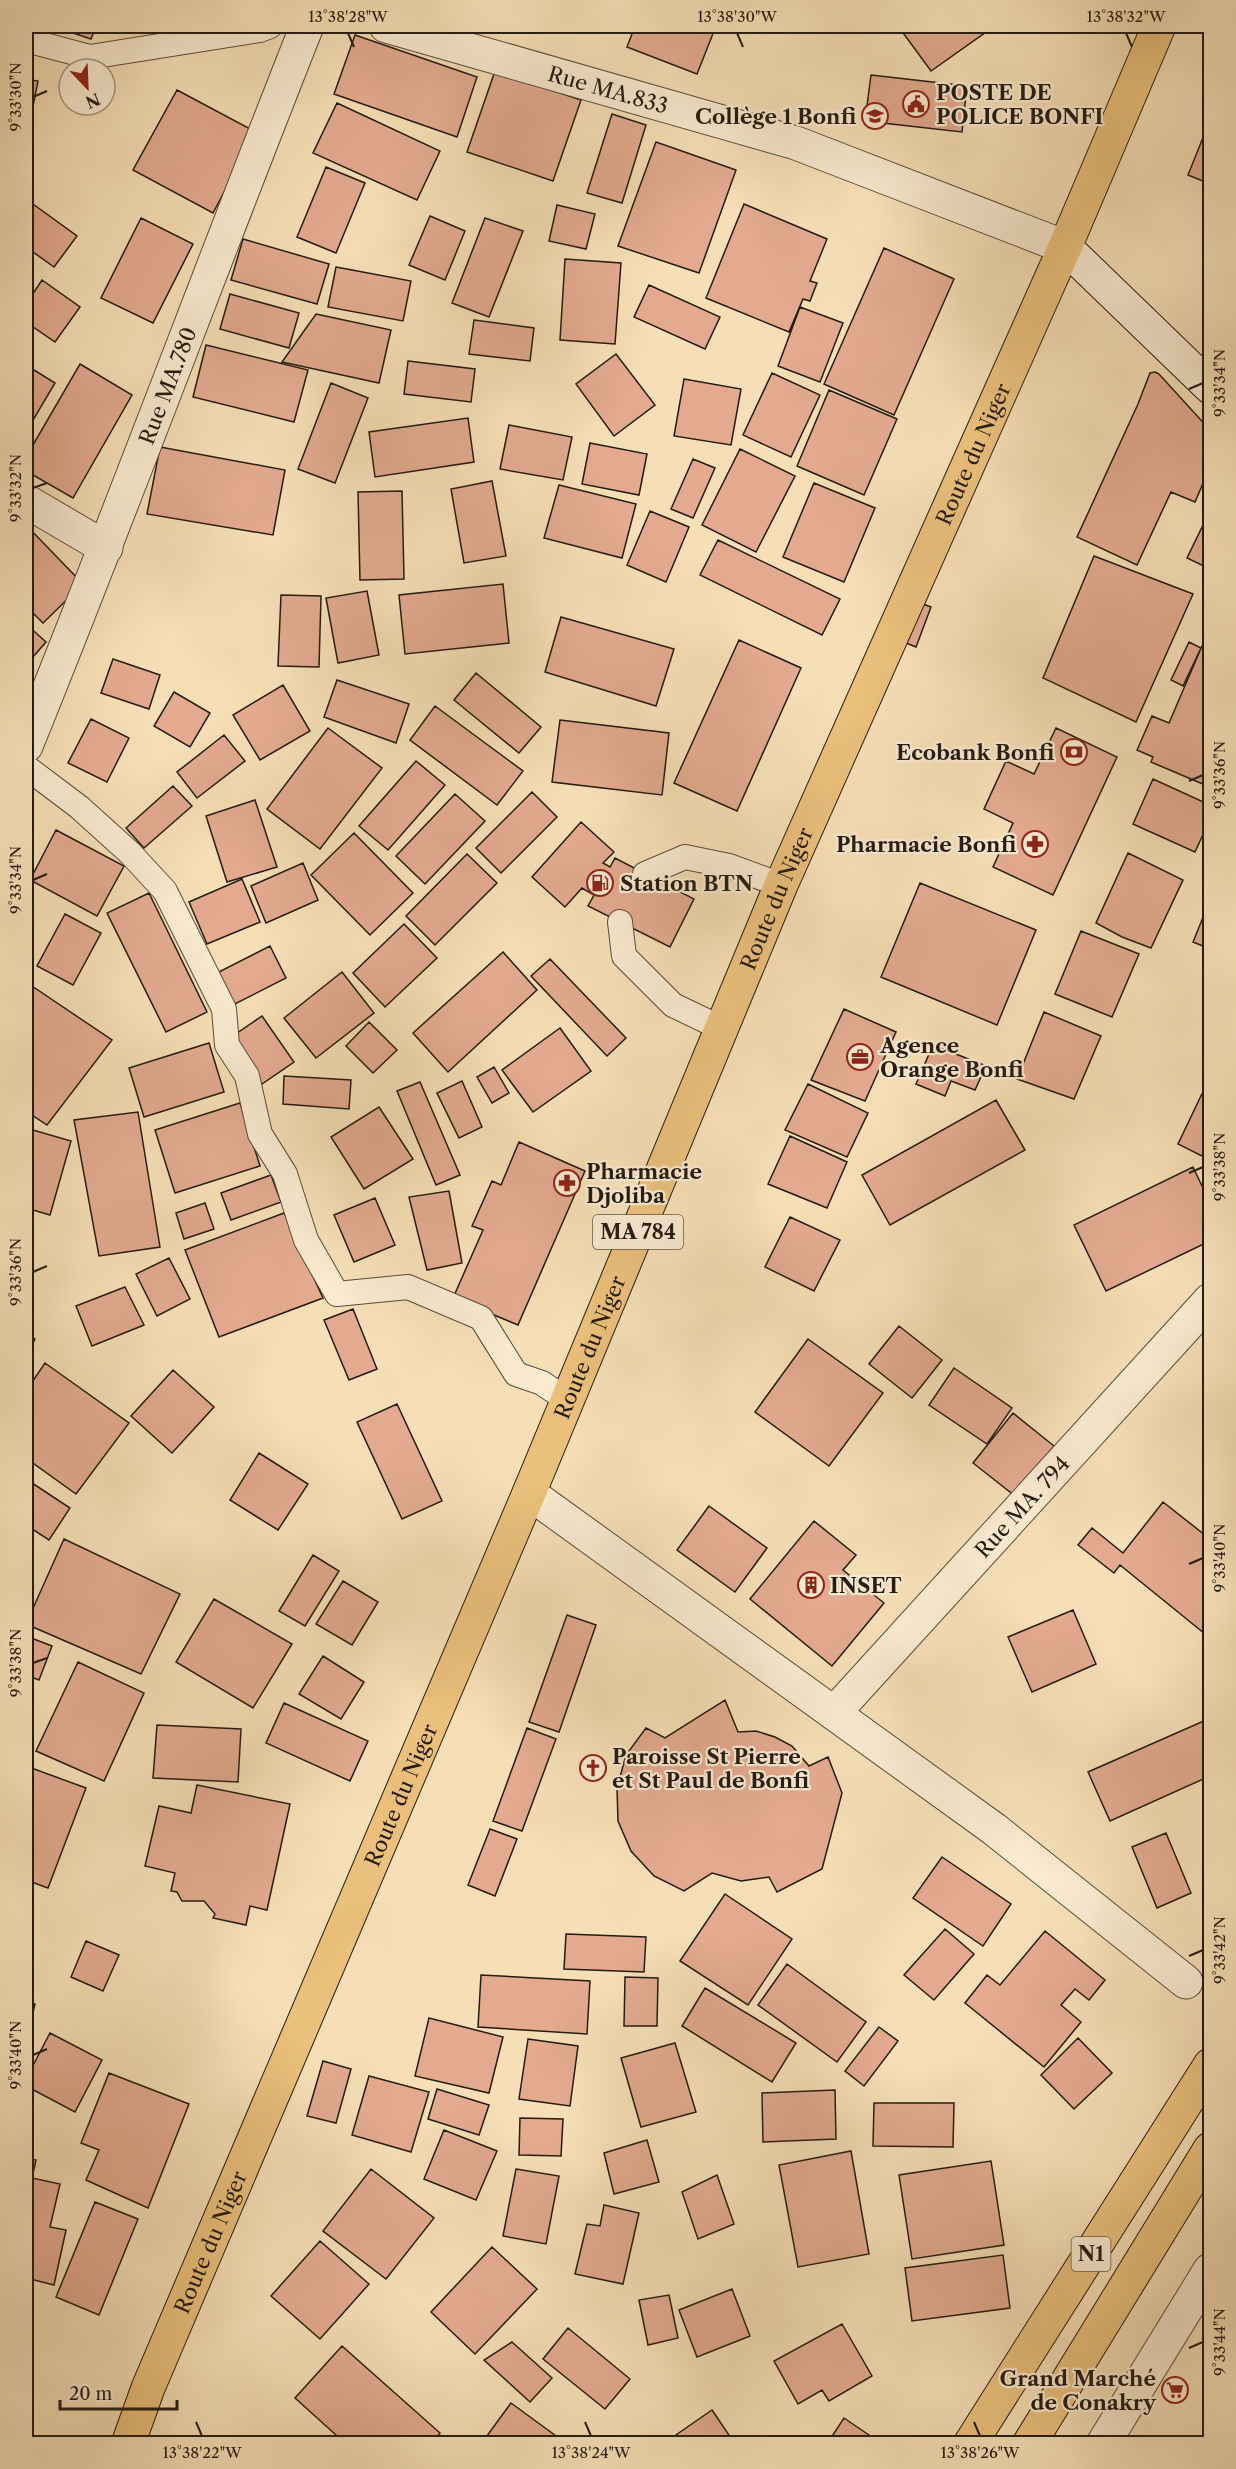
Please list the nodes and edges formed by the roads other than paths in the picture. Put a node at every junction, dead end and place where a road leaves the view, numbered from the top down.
1 (270, 26) edge
2 (307, 26) edge
3 (386, 26) edge
4 (1159, 26) edge
5 (26, 40) edge
6 (1065, 247) junction
7 (1210, 387) edge
8 (26, 501) edge
9 (106, 548) junction
10 (26, 746) edge
11 (26, 767) edge
12 (645, 874) dead end
13 (781, 885) junction
14 (620, 922) dead end
15 (723, 1029) junction
16 (1210, 1300) edge
17 (567, 1400) junction
18 (529, 1493) junction
19 (834, 1713) junction
20 (1186, 1982) dead end
21 (1210, 2065) edge
22 (1210, 2149) edge
23 (1210, 2270) edge
24 (128, 2444) edge
25 (970, 2444) edge
26 (1029, 2444) edge
27 (1103, 2444) edge

1 - 5 lane
2 - 9 street, Rue MA.780
3 - 6 street, Rue MA.833
4 - 6 main road, Route du Niger / MA 784
6 - 7 street
6 - 13 main road, Route du Niger / MA 784
8 - 9 street
9 - 10 street, Rue MA.780
11 - 17 lane
12 - 13 lane
13 - 15 main road, Route du Niger / MA 784
14 - 15 lane
15 - 17 main road, Route du Niger / MA 784
16 - 19 street, Rue MA. 794
17 - 18 main road, Route du Niger / MA 784
18 - 19 street
18 - 24 main road, Route du Niger / MA 784
19 - 20 street
21 - 25 main road, N1
22 - 26 main road, N1
23 - 27 street

